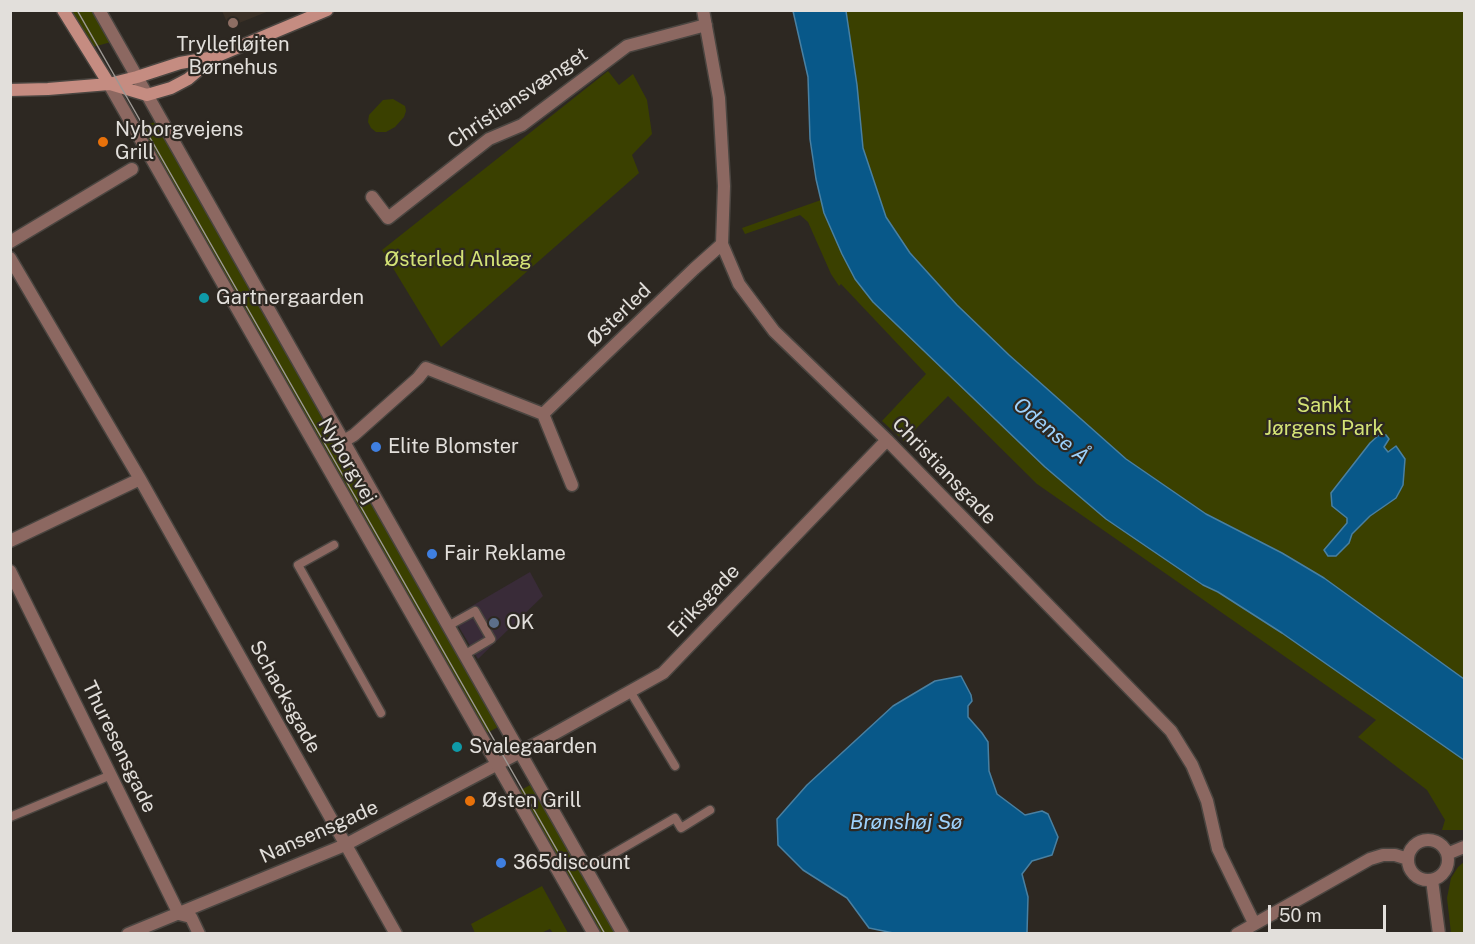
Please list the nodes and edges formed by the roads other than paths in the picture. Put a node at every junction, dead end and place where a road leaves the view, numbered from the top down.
1 (63, 10) edge
2 (99, 10) edge
3 (327, 10) edge
4 (703, 10) edge
5 (706, 25) junction
6 (215, 57) junction
7 (137, 77) junction
8 (108, 84) junction
9 (10, 90) edge
10 (147, 95) junction
11 (132, 169) dead end
12 (372, 197) dead end
13 (10, 242) edge
14 (722, 244) junction
15 (10, 258) edge
16 (543, 414) junction
17 (887, 440) junction
18 (342, 441) junction
19 (140, 479) junction
20 (572, 485) dead end
21 (10, 541) edge
22 (334, 545) dead end
23 (10, 571) edge
24 (448, 626) junction
25 (464, 655) junction
26 (630, 691) junction
27 (381, 713) dead end
28 (520, 752) junction
29 (497, 764) junction
30 (675, 766) dead end
31 (111, 775) junction
32 (710, 810) dead end
33 (10, 817) edge
34 (345, 845) junction
35 (1464, 846) edge
36 (1447, 854) junction
37 (1408, 859) junction
38 (587, 869) junction
39 (1432, 880) junction
40 (179, 914) junction
41 (1254, 923) junction
42 (128, 933) edge
43 (199, 933) edge
44 (396, 933) edge
45 (594, 933) edge
46 (623, 933) edge
47 (1237, 933) edge
48 (1439, 933) edge

1 - 8 main road, Nyborgvej
2 - 7 street, Nyborgvej
3 - 6 main road
4 - 5 street, Christiansgade
5 - 12 street, Christiansvænget
5 - 14 street, Christiansgade
6 - 7 main road
6 - 10 main road
7 - 8 main road
7 - 10 street, Nyborgvej
8 - 9 main road
8 - 10 main road
8 - 29 street, Nyborgvej
10 - 18 street, Nyborgvej
11 - 13 street
14 - 16 street, Østerled
14 - 17 street, Christiansgade
15 - 19 street, Schacksgade
16 - 18 street
16 - 20 street
17 - 26 street, Eriksgade
17 - 41 street, Christiansgade
18 - 24 street, Nyborgvej
19 - 21 street
19 - 34 street, Schacksgade
22 - 27 lane
23 - 31 street, Thuresensgade
24 - 25 street, Nyborgvej
24 - 25 lane
25 - 28 street, Nyborgvej
26 - 28 street, Eriksgade
26 - 30 lane
28 - 29 street, Nansensgade
28 - 38 street, Nyborgvej
29 - 34 street, Nansensgade
29 - 45 street, Nyborgvej
31 - 33 lane
31 - 40 street, Thuresensgade
32 - 38 lane
34 - 40 street, Nansensgade
34 - 44 street, Schacksgade
35 - 36 street
36 - 37 street
36 - 39 street
37 - 39 street
37 - 41 street
38 - 46 street, Nyborgvej
39 - 48 street
40 - 42 street, Nansensgade
40 - 43 street, Thuresensgade
41 - 47 street

